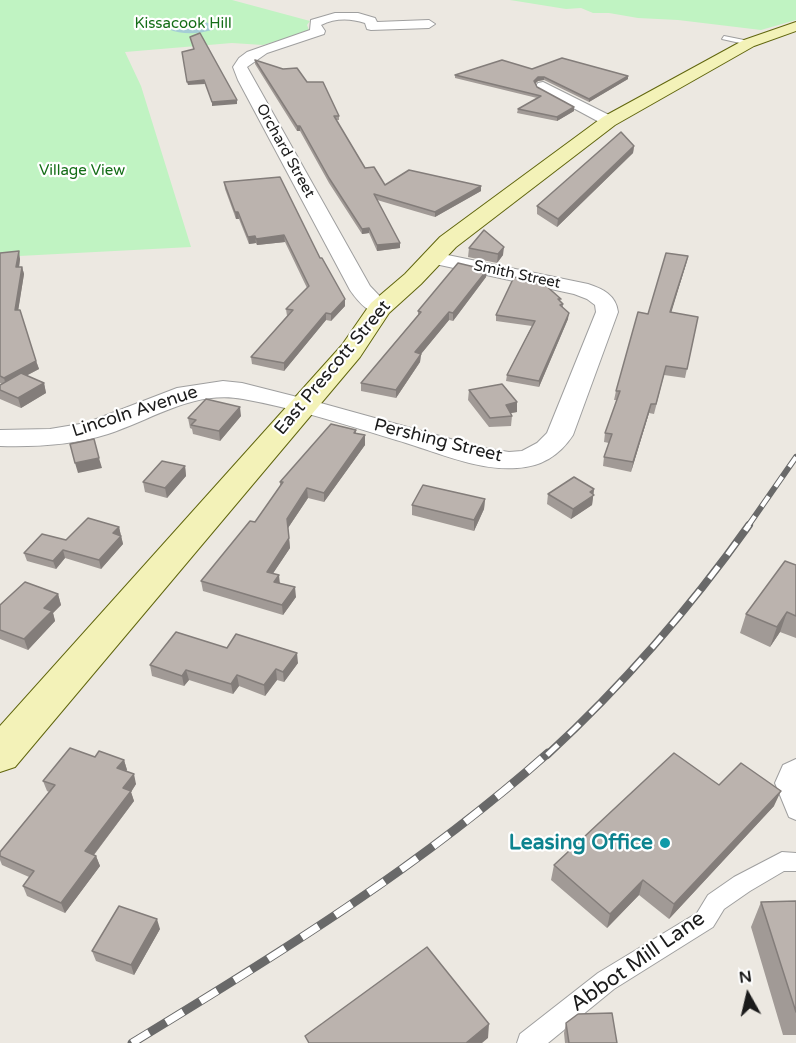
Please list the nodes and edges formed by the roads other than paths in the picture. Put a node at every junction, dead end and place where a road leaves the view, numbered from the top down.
1 (429, 24) dead end
2 (371, 26) junction
3 (796, 26) edge
4 (355, 31) dead end
5 (543, 86) edge
6 (609, 121) junction
7 (433, 258) junction
8 (600, 298) joint
9 (380, 308) junction
10 (304, 405) junction
11 (0, 438) edge
12 (0, 755) edge
13 (796, 767) edge
14 (796, 811) edge
15 (796, 861) edge
16 (529, 1043) edge

1 - 2 street, Orchard Street
2 - 4 street, Orchard Street
2 - 9 street, Orchard Street
3 - 6 main road, East Prescott Street
5 - 6 street
6 - 7 main road, East Prescott Street
7 - 8 street, Smith Street
7 - 9 main road, East Prescott Street
8 - 10 street, Pershing Street
9 - 10 main road, East Prescott Street
10 - 11 street, Lincoln Avenue
10 - 12 main road, East Prescott Street
13 - 14 lane
15 - 16 lane, Abbot Mill Lane

